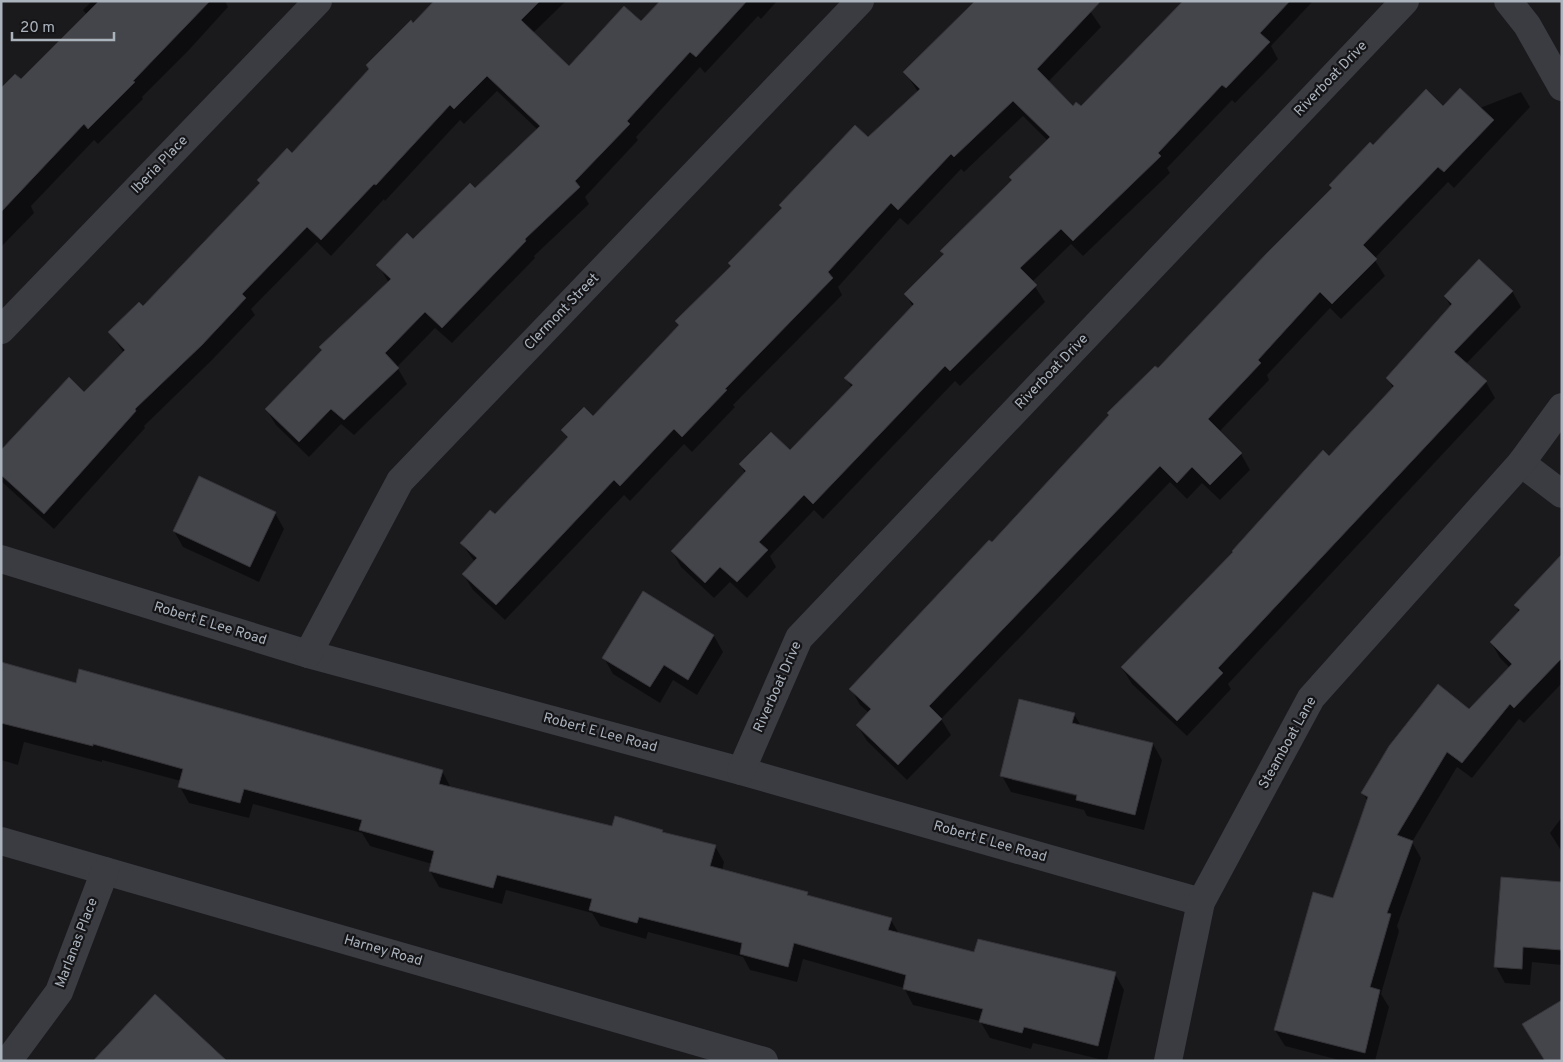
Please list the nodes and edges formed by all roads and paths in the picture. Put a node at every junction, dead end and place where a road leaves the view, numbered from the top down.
1 (318, 1) edge
2 (860, 1) edge
3 (1405, 1) edge
4 (1508, 1) edge
5 (1562, 87) edge
6 (1, 330) edge
7 (1562, 407) edge
8 (1521, 463) junction
9 (1562, 494) edge
10 (1, 559) edge
11 (308, 654) junction
12 (741, 771) junction
13 (1, 841) edge
14 (105, 870) junction
15 (1201, 902) junction
16 (8, 1061) edge
17 (764, 1061) edge
18 (1168, 1061) edge

1 - 6 street, Iberia Place
2 - 11 street, Clermont Street
3 - 12 street, Riverboat Drive
4 - 5 street
7 - 8 street, Steamboat Lane
8 - 9 street
8 - 15 street, Steamboat Lane
10 - 11 street, Robert E Lee Road
11 - 12 street, Robert E Lee Road
12 - 15 street, Robert E Lee Road
13 - 14 street, Harney Road
14 - 16 street, Marlanas Place
14 - 17 street, Harney Road
15 - 18 street, Steamboat Lane

